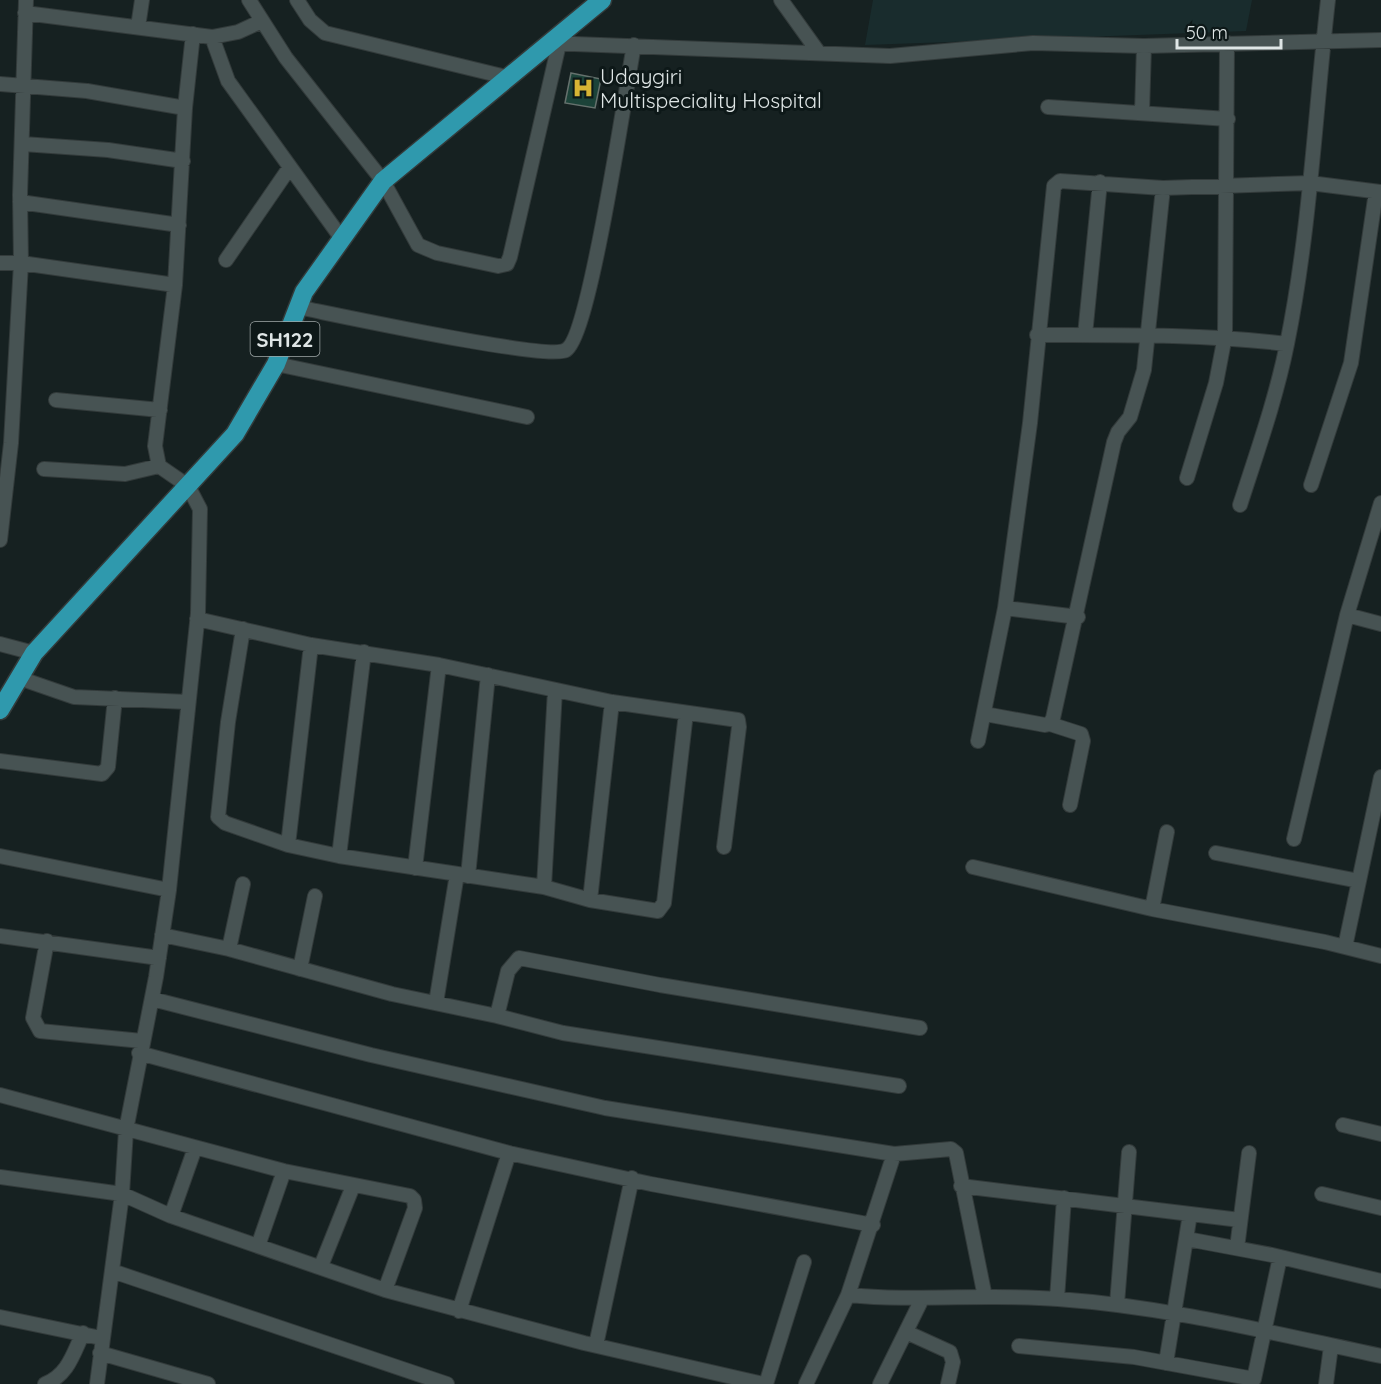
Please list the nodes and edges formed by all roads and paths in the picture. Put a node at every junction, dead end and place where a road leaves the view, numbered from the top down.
1 (142, 0) edge
2 (249, 0) edge
3 (297, 0) edge
4 (602, 0) edge
5 (781, 0) edge
6 (1328, 0) edge
7 (26, 7) edge
8 (262, 21) junction
9 (138, 27) junction
10 (193, 34) junction
11 (212, 37) junction
12 (1381, 40) edge
13 (1323, 42) junction
14 (1227, 43) junction
15 (554, 44) junction
16 (634, 45) junction
17 (1144, 46) junction
18 (819, 53) junction
19 (506, 77) junction
20 (0, 84) edge
21 (24, 85) junction
22 (1048, 107) dead end
23 (185, 108) junction
24 (1142, 113) junction
25 (1228, 119) junction
26 (22, 144) junction
27 (183, 161) junction
28 (290, 167) junction
29 (382, 181) junction
30 (1100, 182) junction
31 (1310, 183) junction
32 (1163, 188) junction
33 (1226, 188) junction
34 (1378, 192) edge
35 (20, 202) junction
36 (179, 225) junction
37 (342, 239) junction
38 (226, 260) dead end
39 (21, 262) junction
40 (0, 263) edge
41 (175, 285) junction
42 (297, 308) junction
43 (1149, 333) junction
44 (1037, 335) junction
45 (1085, 335) junction
46 (1225, 336) junction
47 (1287, 344) junction
48 (276, 364) junction
49 (7, 388) edge
50 (56, 400) dead end
51 (160, 410) junction
52 (527, 417) dead end
53 (159, 466) junction
54 (44, 469) dead end
55 (1187, 478) dead end
56 (3, 482) edge
57 (1311, 485) dead end
58 (188, 486) junction
59 (1381, 503) edge
60 (1240, 506) dead end
61 (0, 540) edge
62 (1005, 608) junction
63 (1347, 615) junction
64 (1077, 617) junction
65 (197, 619) junction
66 (1381, 624) edge
67 (243, 629) junction
68 (0, 644) edge
69 (310, 645) junction
70 (364, 652) junction
71 (34, 653) junction
72 (440, 665) junction
73 (488, 675) junction
74 (19, 678) junction
75 (555, 690) junction
76 (115, 698) junction
77 (188, 702) junction
78 (612, 702) junction
79 (0, 710) edge
80 (686, 713) junction
81 (984, 714) junction
82 (1050, 724) junction
83 (978, 741) dead end
84 (0, 762) edge
85 (1381, 777) edge
86 (1070, 805) dead end
87 (1167, 832) dead end
88 (1293, 839) dead end
89 (288, 844) junction
90 (724, 846) dead end
91 (1216, 853) dead end
92 (0, 856) edge
93 (339, 856) junction
94 (973, 867) dead end
95 (415, 868) junction
96 (463, 875) junction
97 (1359, 881) junction
98 (243, 884) dead end
99 (544, 887) junction
100 (168, 890) junction
101 (315, 896) dead end
102 (590, 900) junction
103 (1152, 909) junction
104 (162, 935) junction
105 (0, 936) edge
106 (47, 941) junction
107 (1345, 946) junction
108 (229, 949) junction
109 (1381, 956) edge
110 (159, 958) junction
111 (300, 969) junction
112 (152, 999) junction
113 (436, 1003) junction
114 (497, 1016) junction
115 (920, 1028) dead end
116 (141, 1047) junction
117 (899, 1086) dead end
118 (0, 1095) edge
119 (1343, 1125) dead end
120 (126, 1130) junction
121 (1381, 1134) edge
122 (195, 1148) junction
123 (1129, 1152) dead end
124 (509, 1153) junction
125 (905, 1153) junction
126 (1249, 1153) dead end
127 (284, 1171) junction
128 (0, 1177) edge
129 (633, 1178) junction
130 (353, 1186) junction
131 (961, 1186) junction
132 (123, 1194) junction
133 (1322, 1194) dead end
134 (1064, 1198) junction
135 (1125, 1204) junction
136 (1381, 1208) edge
137 (1190, 1214) junction
138 (171, 1216) junction
139 (1240, 1220) junction
140 (873, 1225) junction
141 (1187, 1239) junction
142 (258, 1246) junction
143 (1237, 1248) junction
144 (1280, 1257) junction
145 (804, 1262) dead end
146 (321, 1266) junction
147 (112, 1271) junction
148 (1381, 1281) edge
149 (385, 1290) junction
150 (848, 1295) junction
151 (985, 1297) junction
152 (922, 1299) junction
153 (1057, 1299) junction
154 (1117, 1304) junction
155 (459, 1311) junction
156 (1174, 1312) junction
157 (0, 1317) edge
158 (1266, 1329) junction
159 (906, 1332) junction
160 (83, 1333) junction
161 (101, 1338) junction
162 (596, 1346) junction
163 (1019, 1346) dead end
164 (1331, 1346) junction
165 (100, 1353) junction
166 (1381, 1356) edge
167 (1166, 1363) junction
168 (404, 1377) edge
169 (712, 1378) edge
170 (178, 1380) edge
171 (45, 1384) edge
172 (97, 1384) edge
173 (208, 1384) edge
174 (447, 1384) edge
175 (764, 1384) edge
176 (806, 1384) edge
177 (880, 1384) edge
178 (948, 1384) edge
179 (1326, 1384) edge

1 - 9 street
2 - 8 street
3 - 19 street
4 - 15 main road, SH122
5 - 18 street
6 - 13 street
7 - 9 street
7 - 21 street
8 - 11 street
8 - 29 street
9 - 10 street
10 - 11 street
10 - 23 street
11 - 28 street
12 - 13 street
13 - 14 street
13 - 31 street
14 - 17 street
14 - 25 street
15 - 16 street
15 - 19 main road, SH122
15 - 29 street
16 - 18 street
16 - 42 street
17 - 18 street
17 - 24 street
19 - 29 main road, SH122
20 - 21 street
21 - 23 street
21 - 26 street
22 - 24 street
23 - 27 street
24 - 25 street
25 - 33 street
26 - 27 street
26 - 35 street
27 - 36 street
28 - 37 street
28 - 38 street
29 - 37 main road, SH122
30 - 32 street
30 - 44 street
30 - 45 street
31 - 33 street
31 - 34 street
31 - 47 street
32 - 33 street
32 - 43 street
33 - 46 street
34 - 57 street
35 - 36 street
35 - 39 street
36 - 41 street
37 - 42 main road, SH122
39 - 40 street
39 - 41 street
39 - 49 street
41 - 51 street
42 - 48 main road, SH122
43 - 45 street
43 - 46 street
43 - 64 street
44 - 45 street
44 - 62 street
46 - 47 street
46 - 55 street
47 - 60 street
48 - 52 street
48 - 58 main road, SH122
49 - 56 street
50 - 51 street
51 - 53 street
53 - 54 street
53 - 58 street
56 - 61 street
58 - 65 street
58 - 71 main road, SH122
59 - 63 street
62 - 64 street
62 - 81 street
63 - 66 street
63 - 88 street
64 - 82 street
65 - 67 street
65 - 77 street
67 - 69 street
67 - 89 street
68 - 71 street
69 - 70 street
69 - 89 street
70 - 72 street
70 - 93 street
71 - 74 main road, SH122
72 - 73 street
72 - 95 street
73 - 75 street
73 - 96 street
74 - 76 street
74 - 79 main road, SH122
75 - 78 street
75 - 99 street
76 - 77 street
76 - 84 street
77 - 100 street
78 - 80 street
78 - 102 street
80 - 90 street
80 - 102 street
81 - 82 street
81 - 83 street
82 - 86 street
85 - 97 street
87 - 103 street
89 - 93 street
91 - 97 street
92 - 100 street
93 - 95 street
94 - 103 street
95 - 96 street
96 - 99 street
96 - 113 street
97 - 107 street
98 - 108 street
99 - 102 street
100 - 104 street
101 - 111 street
103 - 107 street
104 - 108 street
104 - 110 street
105 - 106 street
106 - 110 street
106 - 116 street
107 - 109 street
108 - 111 street
110 - 112 street
111 - 113 street
112 - 116 street
112 - 125 street
113 - 114 street
114 - 115 street
114 - 117 street
116 - 120 street
116 - 124 street
118 - 120 street
119 - 121 street
120 - 122 street
120 - 132 street
122 - 127 street
122 - 138 street
123 - 135 street
124 - 129 street
124 - 155 street
125 - 131 street
125 - 140 street
126 - 139 street
127 - 130 street
127 - 142 street
128 - 132 street
129 - 140 street
129 - 162 street
130 - 146 street
130 - 149 street
131 - 134 street
131 - 151 street
132 - 138 street
132 - 147 street
133 - 136 street
134 - 135 street
134 - 153 street
135 - 137 street
135 - 154 street
137 - 139 street
137 - 141 street
138 - 142 street
139 - 143 street
140 - 150 street
141 - 143 street
141 - 156 street
142 - 146 street
143 - 144 street
144 - 148 street
144 - 158 street
145 - 175 street
146 - 149 street
147 - 161 street
147 - 168 street
149 - 155 street
150 - 152 street
150 - 176 street
151 - 152 street
151 - 153 street
152 - 159 street
153 - 154 street
154 - 156 street
155 - 162 street
156 - 158 street
156 - 167 street
157 - 160 street
158 - 164 street
158 - 167 street
159 - 177 street
159 - 178 street
160 - 161 street
160 - 171 street
161 - 165 street
162 - 169 street
163 - 167 street
164 - 166 street
164 - 179 street
165 - 170 street
165 - 172 street
168 - 174 street
169 - 175 street
170 - 173 street

